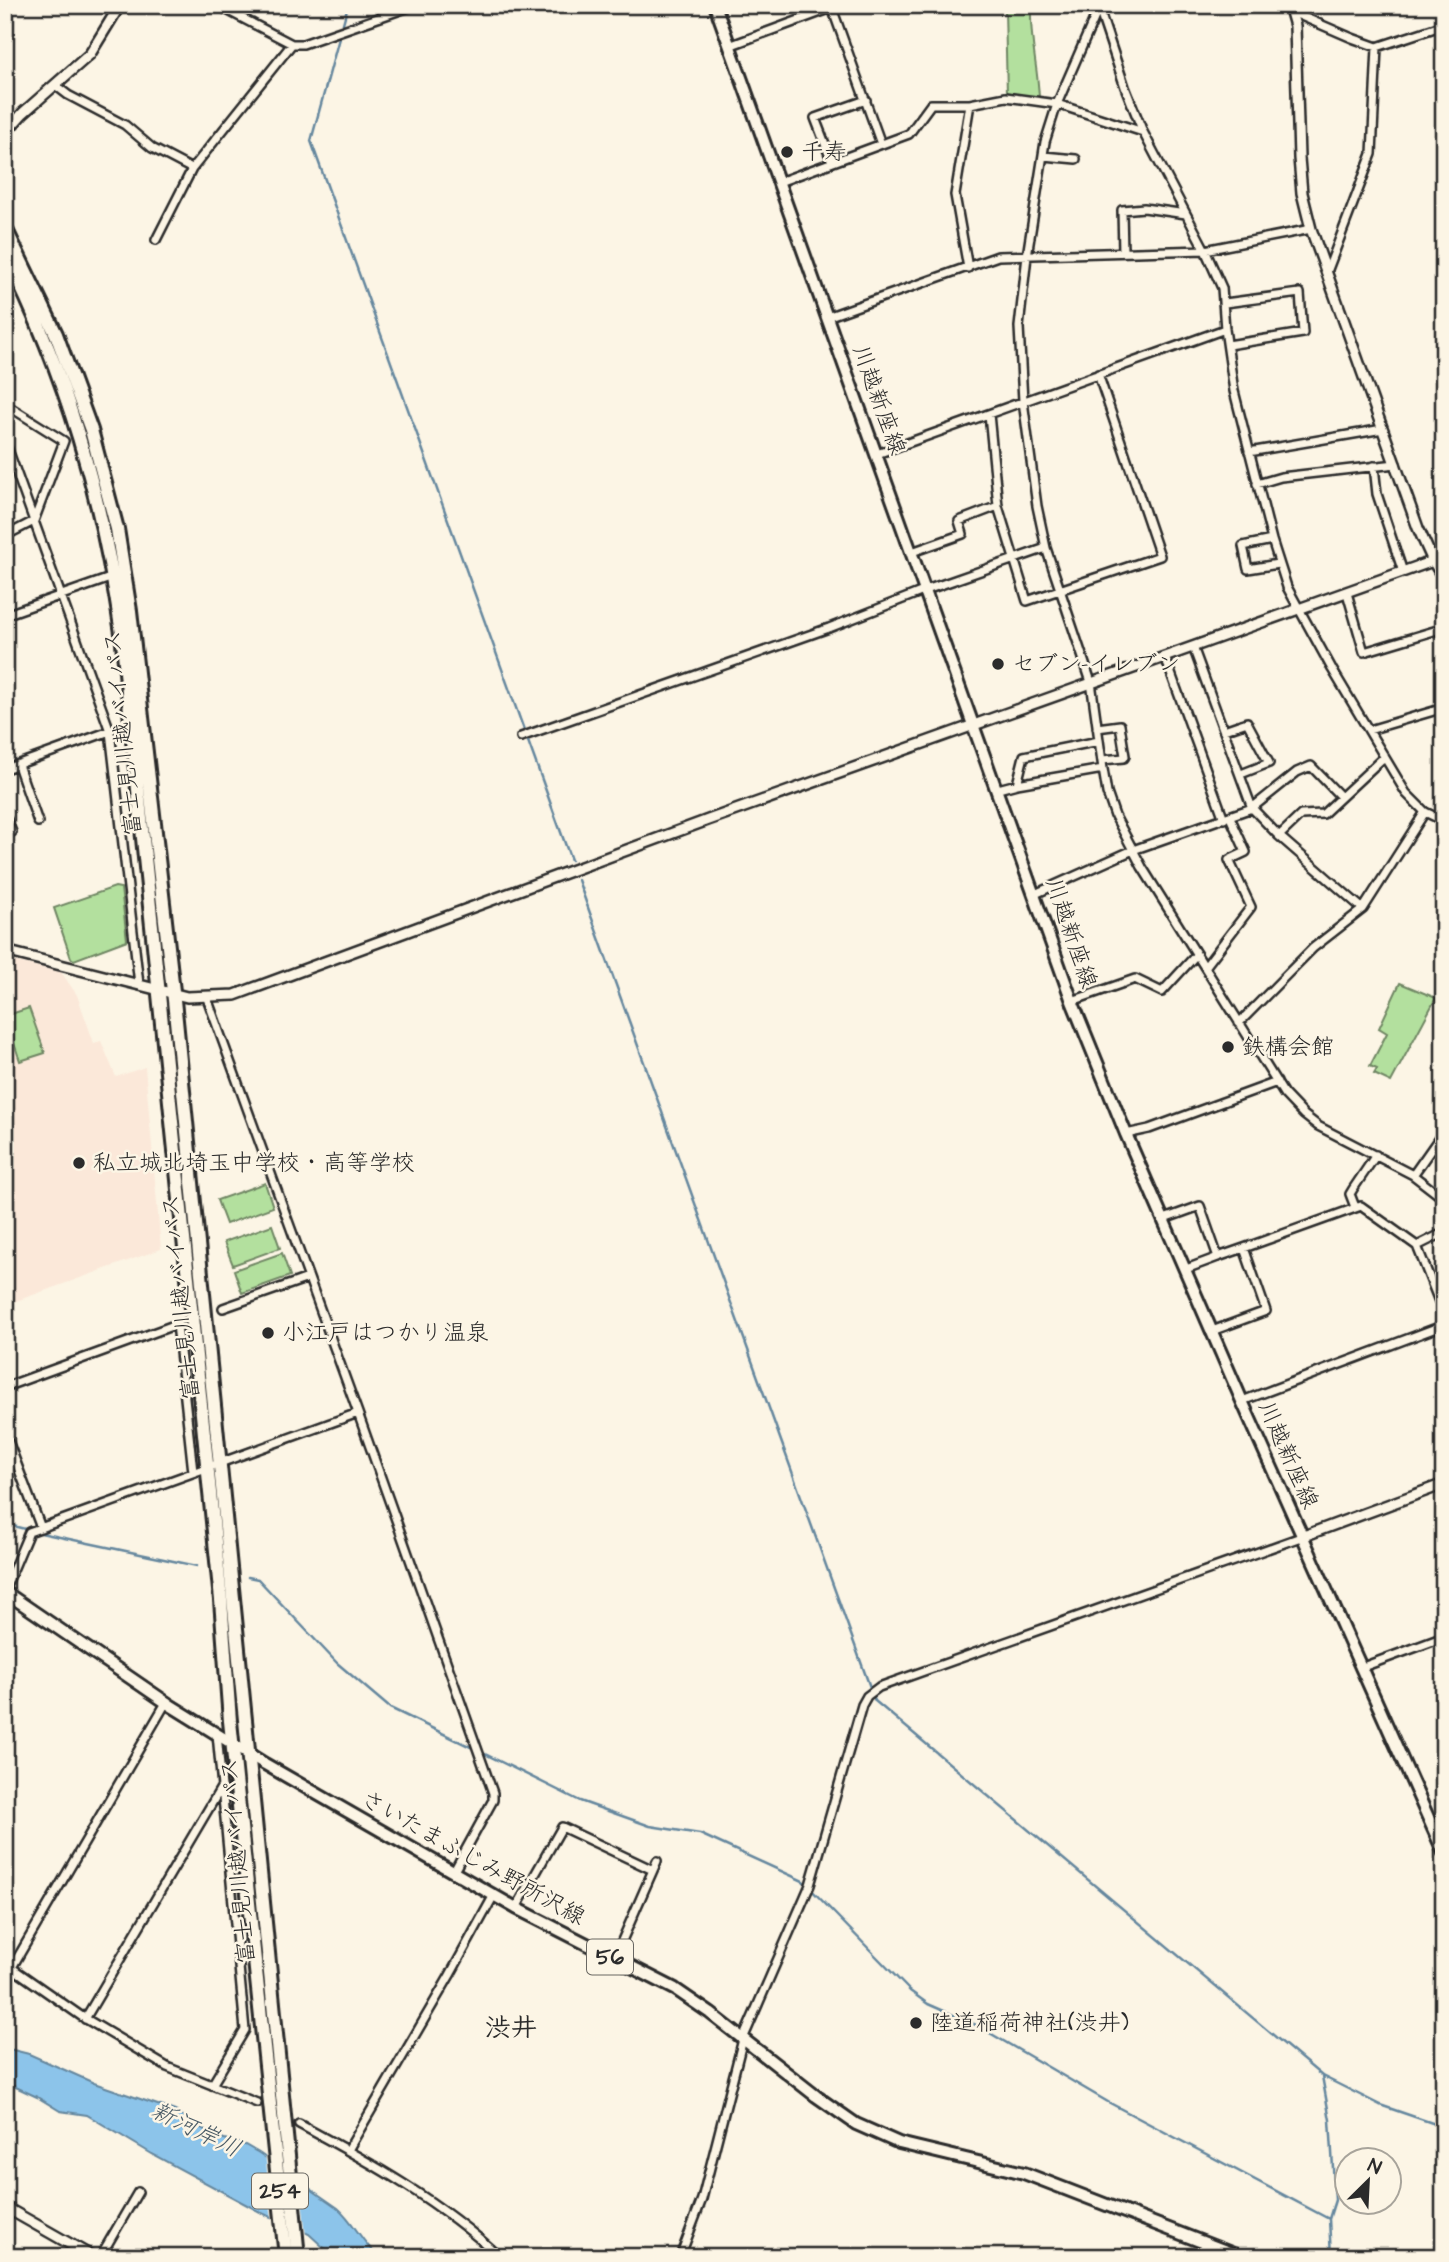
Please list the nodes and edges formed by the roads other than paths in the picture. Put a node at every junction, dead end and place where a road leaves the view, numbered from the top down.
1 (120, 5) edge
2 (217, 5) edge
3 (415, 5) edge
4 (715, 5) edge
5 (840, 5) edge
6 (1099, 6) edge
7 (832, 8) junction
8 (1290, 9) edge
9 (1444, 25) edge
10 (292, 44) junction
11 (729, 46) junction
12 (1377, 47) junction
13 (55, 85) junction
14 (866, 100) junction
15 (970, 104) junction
16 (1057, 104) junction
17 (1143, 132) junction
18 (5, 133) edge
19 (881, 144) junction
20 (1043, 156) junction
21 (1076, 159) dead end
22 (832, 162) junction
23 (192, 169) junction
24 (779, 182) junction
25 (1186, 214) junction
26 (5, 228) edge
27 (1311, 229) junction
28 (156, 240) dead end
29 (1205, 250) junction
30 (1124, 252) junction
31 (5, 253) edge
32 (1027, 256) junction
33 (968, 268) junction
34 (1327, 272) junction
35 (1225, 303) junction
36 (827, 317) junction
37 (1225, 329) junction
38 (1228, 345) junction
39 (1098, 374) junction
40 (1023, 401) junction
41 (5, 404) edge
42 (989, 414) junction
43 (1383, 429) junction
44 (5, 441) edge
45 (1249, 452) junction
46 (877, 454) junction
47 (1396, 464) junction
48 (1374, 466) junction
49 (1257, 484) junction
50 (998, 506) junction
51 (34, 521) junction
52 (5, 536) edge
53 (1272, 540) junction
54 (1046, 548) junction
55 (912, 552) junction
56 (1014, 557) junction
57 (1433, 561) junction
58 (1278, 564) junction
59 (1403, 572) junction
60 (113, 577) junction
61 (1444, 579) edge
62 (926, 590) junction
63 (1060, 590) junction
64 (1347, 593) junction
65 (60, 596) junction
66 (1299, 609) junction
67 (5, 615) edge
68 (1444, 628) edge
69 (1193, 647) junction
70 (1165, 657) junction
71 (1091, 682) junction
72 (1444, 708) edge
73 (975, 723) junction
74 (1097, 728) junction
75 (1224, 730) junction
76 (1369, 730) junction
77 (110, 731) junction
78 (521, 737) dead end
79 (1099, 741) junction
80 (1384, 757) junction
81 (1102, 760) junction
82 (18, 765) junction
83 (5, 769) edge
84 (1103, 769) junction
85 (1241, 774) junction
86 (1017, 784) junction
87 (998, 789) junction
88 (1341, 797) junction
89 (1252, 808) junction
90 (1424, 812) junction
91 (5, 815) edge
92 (1227, 818) junction
93 (1444, 821) edge
94 (38, 822) dead end
95 (12, 832) dead end
96 (1279, 836) junction
97 (1133, 850) junction
98 (1035, 894) junction
99 (1363, 909) junction
100 (5, 951) edge
101 (1196, 955) junction
102 (1205, 967) junction
103 (139, 984) junction
104 (157, 988) junction
105 (173, 993) junction
106 (206, 998) junction
107 (1072, 1000) junction
108 (1239, 1023) junction
109 (1277, 1082) junction
110 (1444, 1131) edge
111 (1126, 1134) junction
112 (1376, 1155) junction
113 (1413, 1175) junction
114 (1444, 1199) edge
115 (1355, 1207) junction
116 (1164, 1219) junction
117 (1444, 1231) edge
118 (1417, 1246) junction
119 (1244, 1248) junction
120 (1218, 1257) junction
121 (1185, 1269) junction
122 (307, 1278) junction
123 (223, 1308) dead end
124 (1444, 1314) edge
125 (1444, 1325) edge
126 (1212, 1331) junction
127 (5, 1387) edge
128 (1242, 1401) junction
129 (358, 1413) junction
130 (5, 1433) edge
131 (212, 1465) junction
132 (193, 1472) junction
133 (1444, 1484) edge
134 (41, 1528) junction
135 (1301, 1537) junction
136 (5, 1591) edge
137 (1444, 1637) edge
138 (1360, 1668) junction
139 (167, 1701) junction
140 (217, 1734) junction
141 (232, 1744) junction
142 (249, 1754) junction
143 (222, 1785) junction
144 (1444, 1853) edge
145 (657, 1861) dead end
146 (653, 1870) junction
147 (453, 1872) junction
148 (494, 1895) junction
149 (516, 1908) junction
150 (614, 1959) junction
151 (8, 1966) edge
152 (85, 2019) junction
153 (743, 2039) junction
154 (212, 2085) junction
155 (257, 2103) dead end
156 (299, 2124) dead end
157 (348, 2150) junction
158 (138, 2192) dead end
159 (5, 2207) edge
160 (1229, 2255) edge
161 (290, 2256) edge
162 (93, 2257) edge
163 (100, 2257) edge
164 (500, 2257) edge
165 (680, 2257) edge
166 (1241, 2257) edge

1 - 13 street
2 - 10 street
3 - 10 street
4 - 11 main road, 川越新座線
5 - 7 street
6 - 16 street
6 - 17 street
7 - 11 street
7 - 14 street
8 - 12 street
8 - 27 street
9 - 12 street
10 - 23 street
11 - 24 main road, 川越新座線
12 - 34 street
13 - 18 street
13 - 23 street
14 - 19 street
14 - 22 street
15 - 16 street
15 - 19 street
15 - 33 street
16 - 17 street
16 - 20 street
17 - 25 street
19 - 22 street
20 - 21 street
20 - 32 street
22 - 24 street
23 - 28 street
24 - 36 main road, 川越新座線
25 - 29 street
25 - 30 street
26 - 105 highway, 富士見川越バイパス / 254
27 - 29 street
27 - 34 street
29 - 30 street
29 - 35 street
30 - 32 street
31 - 60 highway, 富士見川越バイパス / 254
32 - 33 street
32 - 40 street
33 - 36 street
34 - 43 street
35 - 37 street
35 - 38 street
36 - 46 main road, 川越新座線
37 - 38 street
37 - 39 street
38 - 45 street
39 - 40 street
39 - 63 street
40 - 42 street
40 - 54 street
41 - 51 street
42 - 46 street
42 - 50 street
43 - 45 street
43 - 47 street
44 - 51 street
45 - 49 street
46 - 55 main road, 川越新座線
47 - 48 street
47 - 57 street
48 - 49 street
48 - 59 street
49 - 53 street
50 - 55 street
50 - 56 street
51 - 52 street
51 - 65 street
53 - 58 street
53 - 58 street
54 - 56 street
54 - 63 street
55 - 62 main road, 川越新座線
56 - 62 street
56 - 63 street
57 - 59 street
57 - 61 street
58 - 66 street
59 - 64 street
60 - 65 street
60 - 104 highway, 富士見川越バイパス / 254
62 - 73 main road, 川越新座線
62 - 78 street
63 - 71 street
64 - 66 street
64 - 68 street
65 - 67 street
65 - 77 street
66 - 69 street
66 - 76 street
69 - 70 street
69 - 75 street
70 - 71 street
70 - 92 street
71 - 73 street
71 - 74 street
72 - 76 street
73 - 87 main road, 川越新座線
73 - 106 street
74 - 79 street
74 - 81 street
75 - 85 street
75 - 85 street
76 - 80 street
77 - 82 street
77 - 103 street
79 - 81 street
79 - 86 street
80 - 88 street
80 - 90 street
81 - 84 street
82 - 83 street
82 - 94 street
84 - 86 street
84 - 97 street
85 - 89 street
86 - 87 street
87 - 98 main road, 川越新座線
88 - 89 street
88 - 96 street
89 - 92 street
89 - 96 street
90 - 93 street
90 - 99 street
91 - 95 street
92 - 97 street
92 - 102 street
96 - 99 street
97 - 98 street
97 - 101 street
98 - 107 main road, 川越新座線
99 - 108 street
100 - 103 street
101 - 102 street
101 - 107 street
102 - 108 street
103 - 104 street
104 - 105 street
104 - 131 highway, 富士見川越バイパス / 254
105 - 106 street
105 - 131 highway, 富士見川越バイパス / 254
106 - 122 street
107 - 111 main road, 川越新座線
108 - 109 street
109 - 111 street
109 - 112 street
110 - 113 street
111 - 116 main road, 川越新座線
112 - 113 street
112 - 115 street
113 - 114 street
115 - 118 street
115 - 119 street
116 - 120 street
116 - 121 main road, 川越新座線
117 - 118 street
118 - 124 street
119 - 120 street
119 - 126 street
120 - 121 street
121 - 126 main road, 川越新座線
122 - 123 street
122 - 129 street
125 - 128 street
126 - 128 main road, 川越新座線
127 - 132 street
128 - 135 main road, 川越新座線
129 - 131 street
129 - 147 street
130 - 134 street
131 - 132 street
131 - 141 highway, 富士見川越バイパス / 254
131 - 142 highway, 富士見川越バイパス / 254
132 - 134 street
133 - 135 street
134 - 136 street
135 - 138 main road, 川越新座線
135 - 153 street
136 - 139 main road, さいたまふじみ野所沢線 / 56
137 - 138 street
138 - 144 main road, 川越新座線
139 - 140 main road, さいたまふじみ野所沢線 / 56
139 - 151 street
140 - 141 main road, さいたまふじみ野所沢線 / 56
140 - 143 street
141 - 142 main road, さいたまふじみ野所沢線 / 56
141 - 161 highway, 富士見川越バイパス / 254
142 - 147 main road, さいたまふじみ野所沢線 / 56
142 - 161 highway, 富士見川越バイパス / 254
143 - 152 street
143 - 154 street
145 - 146 street
146 - 149 street
146 - 150 street
147 - 148 main road, さいたまふじみ野所沢線 / 56
148 - 149 main road, さいたまふじみ野所沢線 / 56
148 - 157 street
149 - 150 main road, さいたまふじみ野所沢線 / 56
150 - 153 main road, さいたまふじみ野所沢線 / 56
151 - 152 street
152 - 154 street
153 - 160 main road, さいたまふじみ野所沢線 / 56
153 - 165 street
154 - 155 street
156 - 157 street
157 - 164 street
158 - 163 street
159 - 162 street
160 - 166 main road, さいたまふじみ野所沢線 / 56

